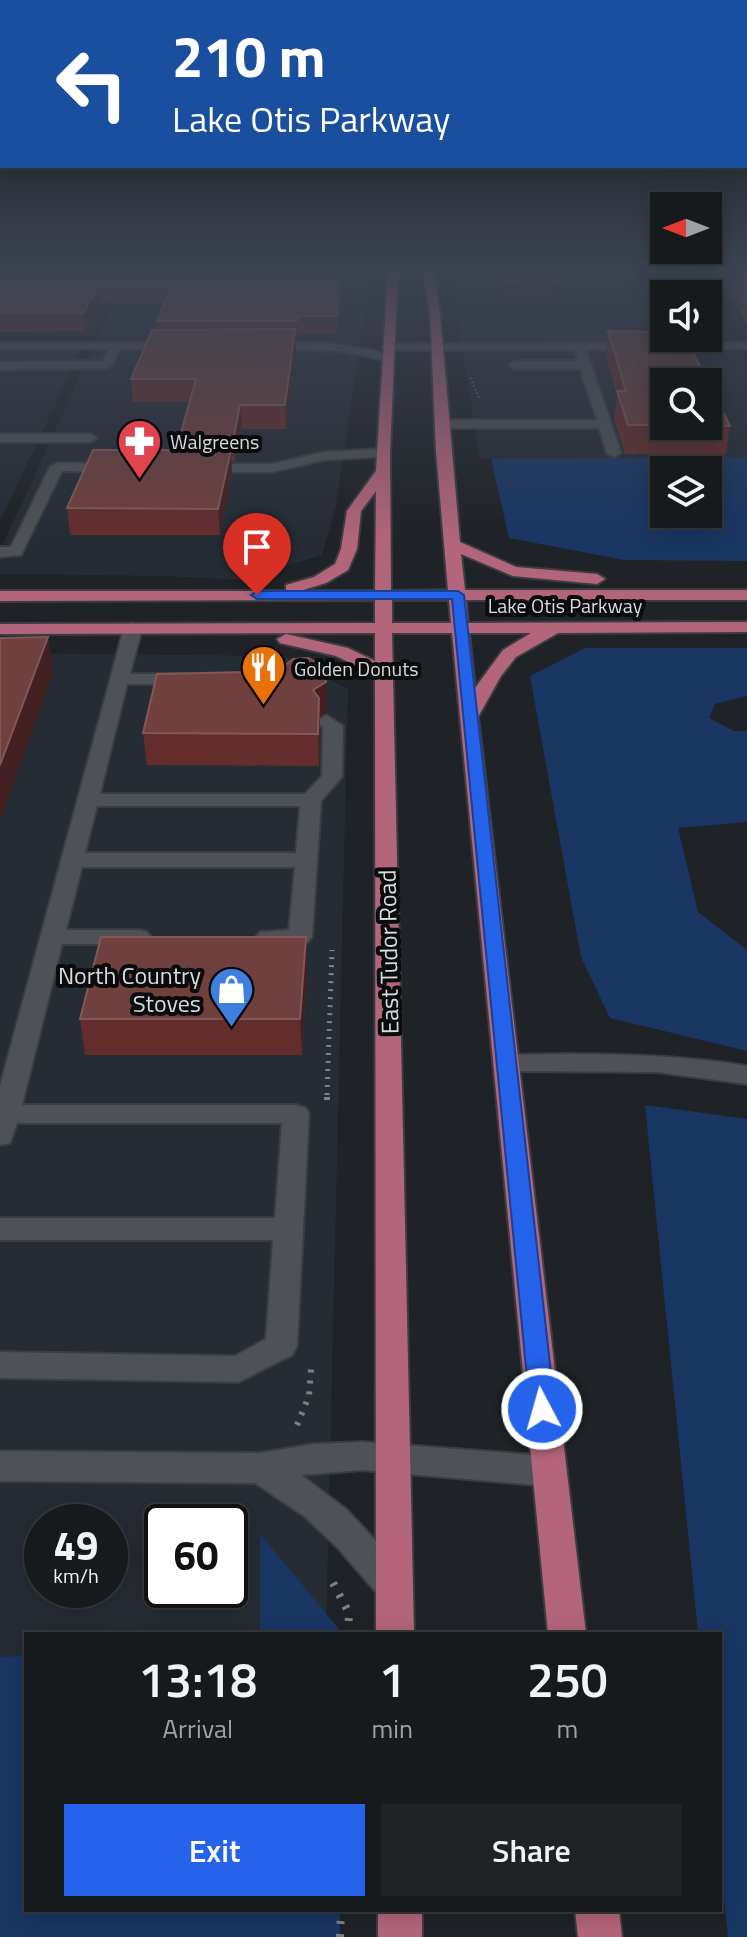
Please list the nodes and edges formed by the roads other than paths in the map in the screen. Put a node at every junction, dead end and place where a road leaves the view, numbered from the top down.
1 (18, 361) edge
2 (108, 361) edge
3 (388, 361) edge
4 (436, 361) edge
5 (584, 361) edge
6 (515, 365) dead end
7 (585, 365) junction
8 (0, 366) edge
9 (15, 366) junction
10 (441, 424) junction
11 (605, 424) junction
12 (0, 438) edge
13 (90, 438) dead end
14 (383, 453) junction
15 (614, 453) dead end
16 (134, 468) edge
17 (180, 468) edge
18 (383, 471) junction
19 (453, 545) junction
20 (8, 552) edge
21 (747, 592) edge
22 (257, 595) junction
23 (384, 595) junction
24 (458, 595) junction
25 (0, 596) edge
26 (576, 626) junction
27 (384, 627) junction
28 (462, 627) junction
29 (747, 627) edge
30 (133, 628) junction
31 (203, 628) junction
32 (0, 629) edge
33 (385, 673) junction
34 (119, 679) junction
35 (197, 679) edge
36 (469, 717) junction
37 (326, 721) dead end
38 (87, 800) junction
39 (311, 800) junction
40 (71, 860) junction
41 (306, 860) junction
42 (51, 937) junction
43 (160, 937) edge
44 (253, 937) edge
45 (506, 1063) junction
46 (747, 1075) edge
47 (3, 1125) edge
48 (0, 1229) edge
49 (289, 1229) junction
50 (0, 1365) edge
51 (394, 1458) junction
52 (0, 1466) edge
53 (260, 1468) junction
54 (549, 1471) junction
55 (395, 1587) junction
56 (395, 1632) edge
57 (567, 1632) edge
58 (400, 1912) edge
59 (597, 1912) edge
60 (400, 1937) edge
61 (600, 1937) edge

1 - 9 street
2 - 9 street
3 - 14 main road, East Tudor Road
4 - 10 main road
5 - 7 street
6 - 7 street
7 - 11 street
8 - 9 street
10 - 11 street
10 - 19 main road
11 - 15 street
12 - 13 street
14 - 17 street
14 - 18 main road, East Tudor Road
16 - 20 street
18 - 22 main road
18 - 23 main road, East Tudor Road
19 - 21 main road
19 - 24 main road
21 - 24 main road, Lake Otis Parkway
22 - 23 main road, Lake Otis Parkway
22 - 25 main road, Lake Otis Parkway
23 - 24 main road, Lake Otis Parkway
23 - 27 main road, East Tudor Road
24 - 28 main road
26 - 28 main road, Lake Otis Parkway
26 - 29 main road, Lake Otis Parkway
26 - 36 main road
27 - 28 main road, Lake Otis Parkway
27 - 31 main road, Lake Otis Parkway
27 - 33 main road, East Tudor Road
28 - 36 main road
30 - 31 main road, Lake Otis Parkway
30 - 32 main road, Lake Otis Parkway
30 - 34 street
31 - 33 main road
33 - 51 main road, East Tudor Road
34 - 35 street
34 - 38 street
36 - 45 main road
37 - 39 street
38 - 39 street
38 - 40 street
39 - 41 street
40 - 41 street
40 - 42 street
41 - 44 street
42 - 43 street
42 - 47 street
45 - 46 street
45 - 54 main road
47 - 49 street
48 - 49 street
49 - 50 street
51 - 53 street
51 - 54 street
51 - 55 main road, East Tudor Road
52 - 53 street
53 - 55 street
54 - 57 main road
55 - 56 main road, East Tudor Road
58 - 60 main road
59 - 61 main road

